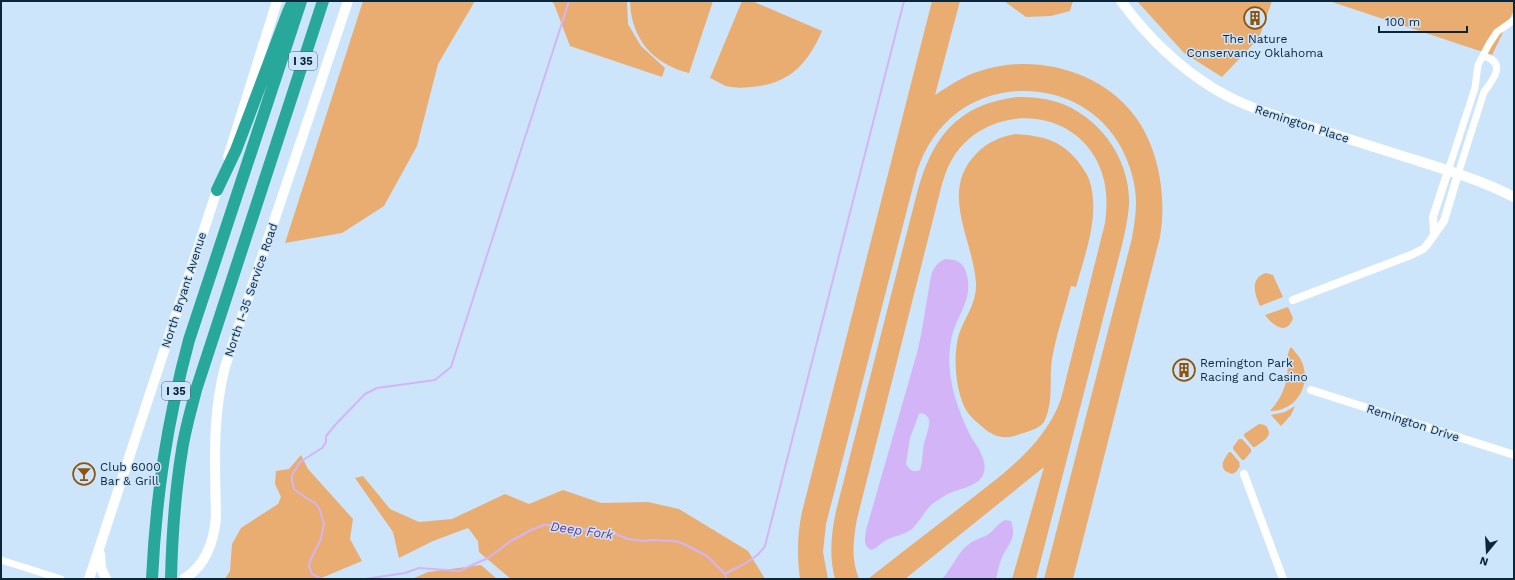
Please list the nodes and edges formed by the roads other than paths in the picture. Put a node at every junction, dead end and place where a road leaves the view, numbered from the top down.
1 (277, 1) edge
2 (293, 1) edge
3 (301, 1) edge
4 (323, 1) edge
5 (348, 1) edge
6 (1121, 1) edge
7 (1514, 20) edge
8 (1483, 56) junction
9 (1453, 173) junction
10 (217, 190) junction
11 (1514, 197) edge
12 (1434, 234) junction
13 (1293, 300) dead end
14 (1311, 390) dead end
15 (1514, 455) edge
16 (1244, 474) dead end
17 (102, 541) junction
18 (1, 560) edge
19 (61, 579) edge
20 (90, 579) edge
21 (106, 579) edge
22 (152, 579) edge
23 (171, 579) edge
24 (184, 579) edge
25 (1283, 579) edge

1 - 10 main road, North Bryant Avenue
2 - 10 highway
3 - 22 highway, I 35
4 - 23 highway, I 35
5 - 24 main road, North I-35 Service Road
6 - 9 main road, Remington Place
7 - 8 street
8 - 9 street
8 - 9 street
9 - 11 main road, Remington Place
9 - 12 street
9 - 12 street
10 - 17 main road, North Bryant Avenue
12 - 13 street
14 - 15 street, Remington Drive
16 - 25 street
17 - 20 main road, North Bryant Avenue
17 - 21 main road
18 - 19 street

